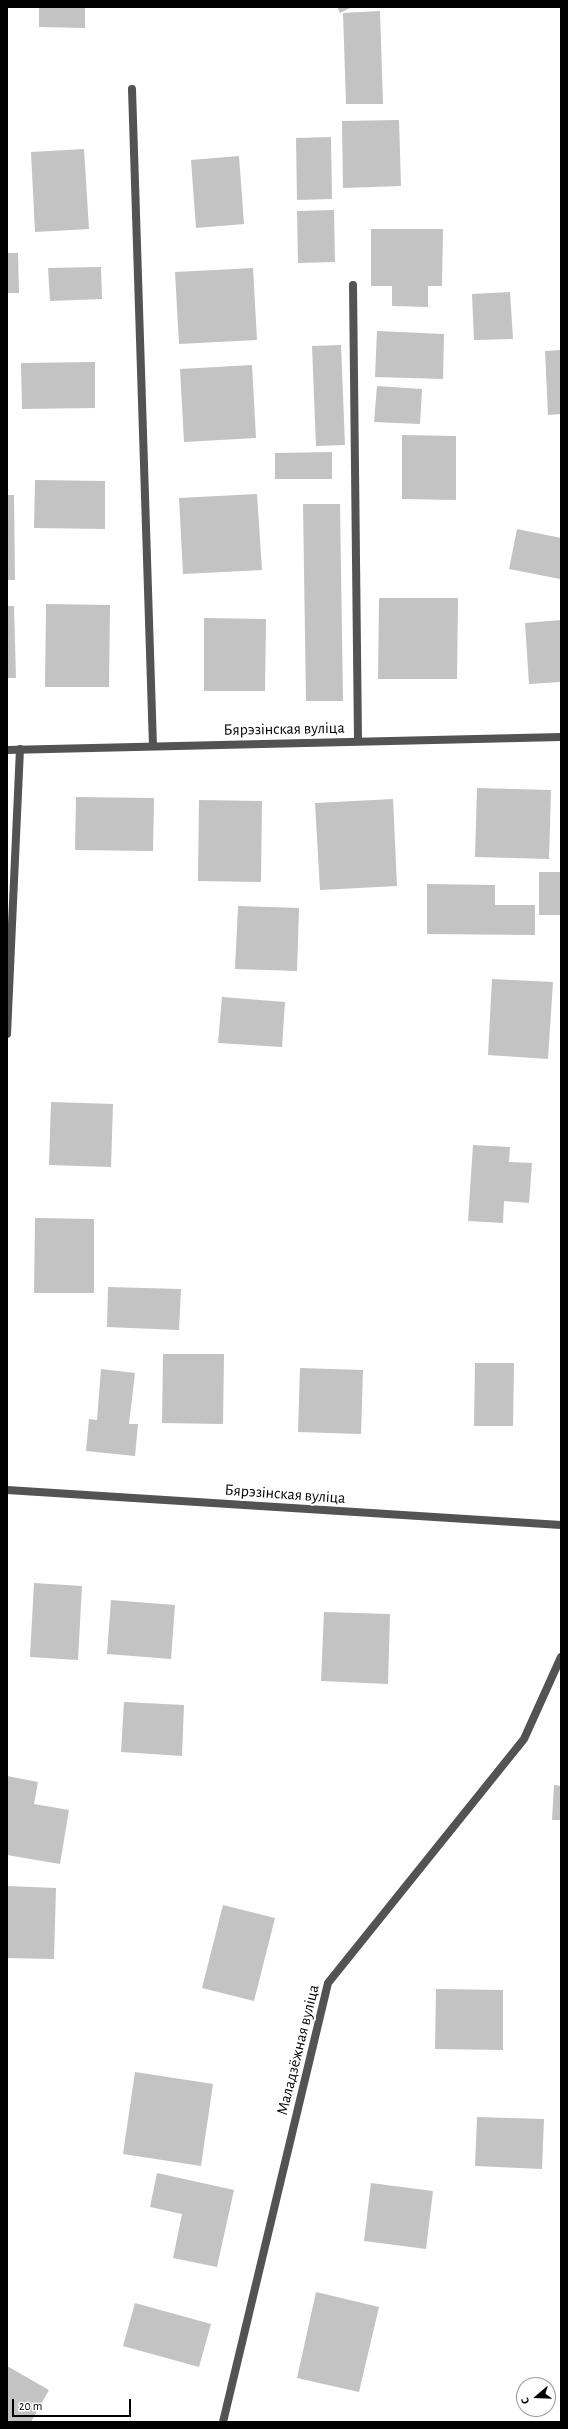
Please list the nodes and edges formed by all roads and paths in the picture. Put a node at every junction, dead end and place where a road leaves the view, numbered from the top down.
1 (132, 89) dead end
2 (353, 285) dead end
3 (561, 737) edge
4 (358, 741) junction
5 (153, 746) junction
6 (20, 749) junction
7 (7, 750) edge
8 (7, 1034) edge
9 (7, 1490) edge
10 (561, 1525) edge
11 (561, 1657) edge
12 (223, 2422) edge

1 - 5 street
2 - 4 street
3 - 4 street, Бярэзінская вуліца
4 - 5 street, Бярэзінская вуліца
5 - 6 street, Бярэзінская вуліца
6 - 7 street, Бярэзінская вуліца
6 - 8 street
9 - 10 street, Бярэзінская вуліца
11 - 12 street, Маладзёжная вуліца

